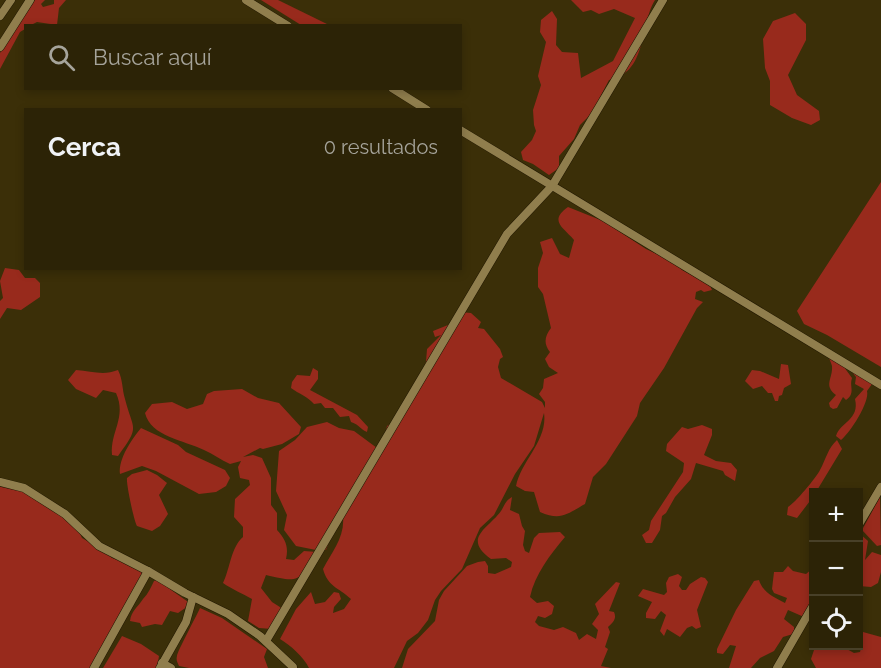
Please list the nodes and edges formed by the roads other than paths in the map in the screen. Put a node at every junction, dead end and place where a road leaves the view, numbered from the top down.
1 (11, 0) edge
2 (30, 0) edge
3 (246, 0) edge
4 (663, 0) edge
5 (0, 16) edge
6 (285, 24) edge
7 (0, 47) edge
8 (395, 90) edge
9 (424, 108) edge
10 (462, 131) edge
11 (552, 186) junction
12 (881, 386) edge
13 (0, 482) edge
14 (881, 487) edge
15 (863, 518) edge
16 (148, 571) junction
17 (193, 597) junction
18 (809, 611) edge
19 (266, 641) junction
20 (161, 666) edge
21 (94, 668) edge
22 (171, 668) edge
23 (294, 668) edge
24 (777, 668) edge

1 - 5 street
2 - 7 street
3 - 6 street
4 - 11 street
8 - 9 street
10 - 11 street
11 - 12 street
11 - 19 street
13 - 16 street
14 - 15 street
16 - 17 street
16 - 21 street
17 - 19 street
17 - 20 street
18 - 24 street
19 - 23 street
20 - 22 street

